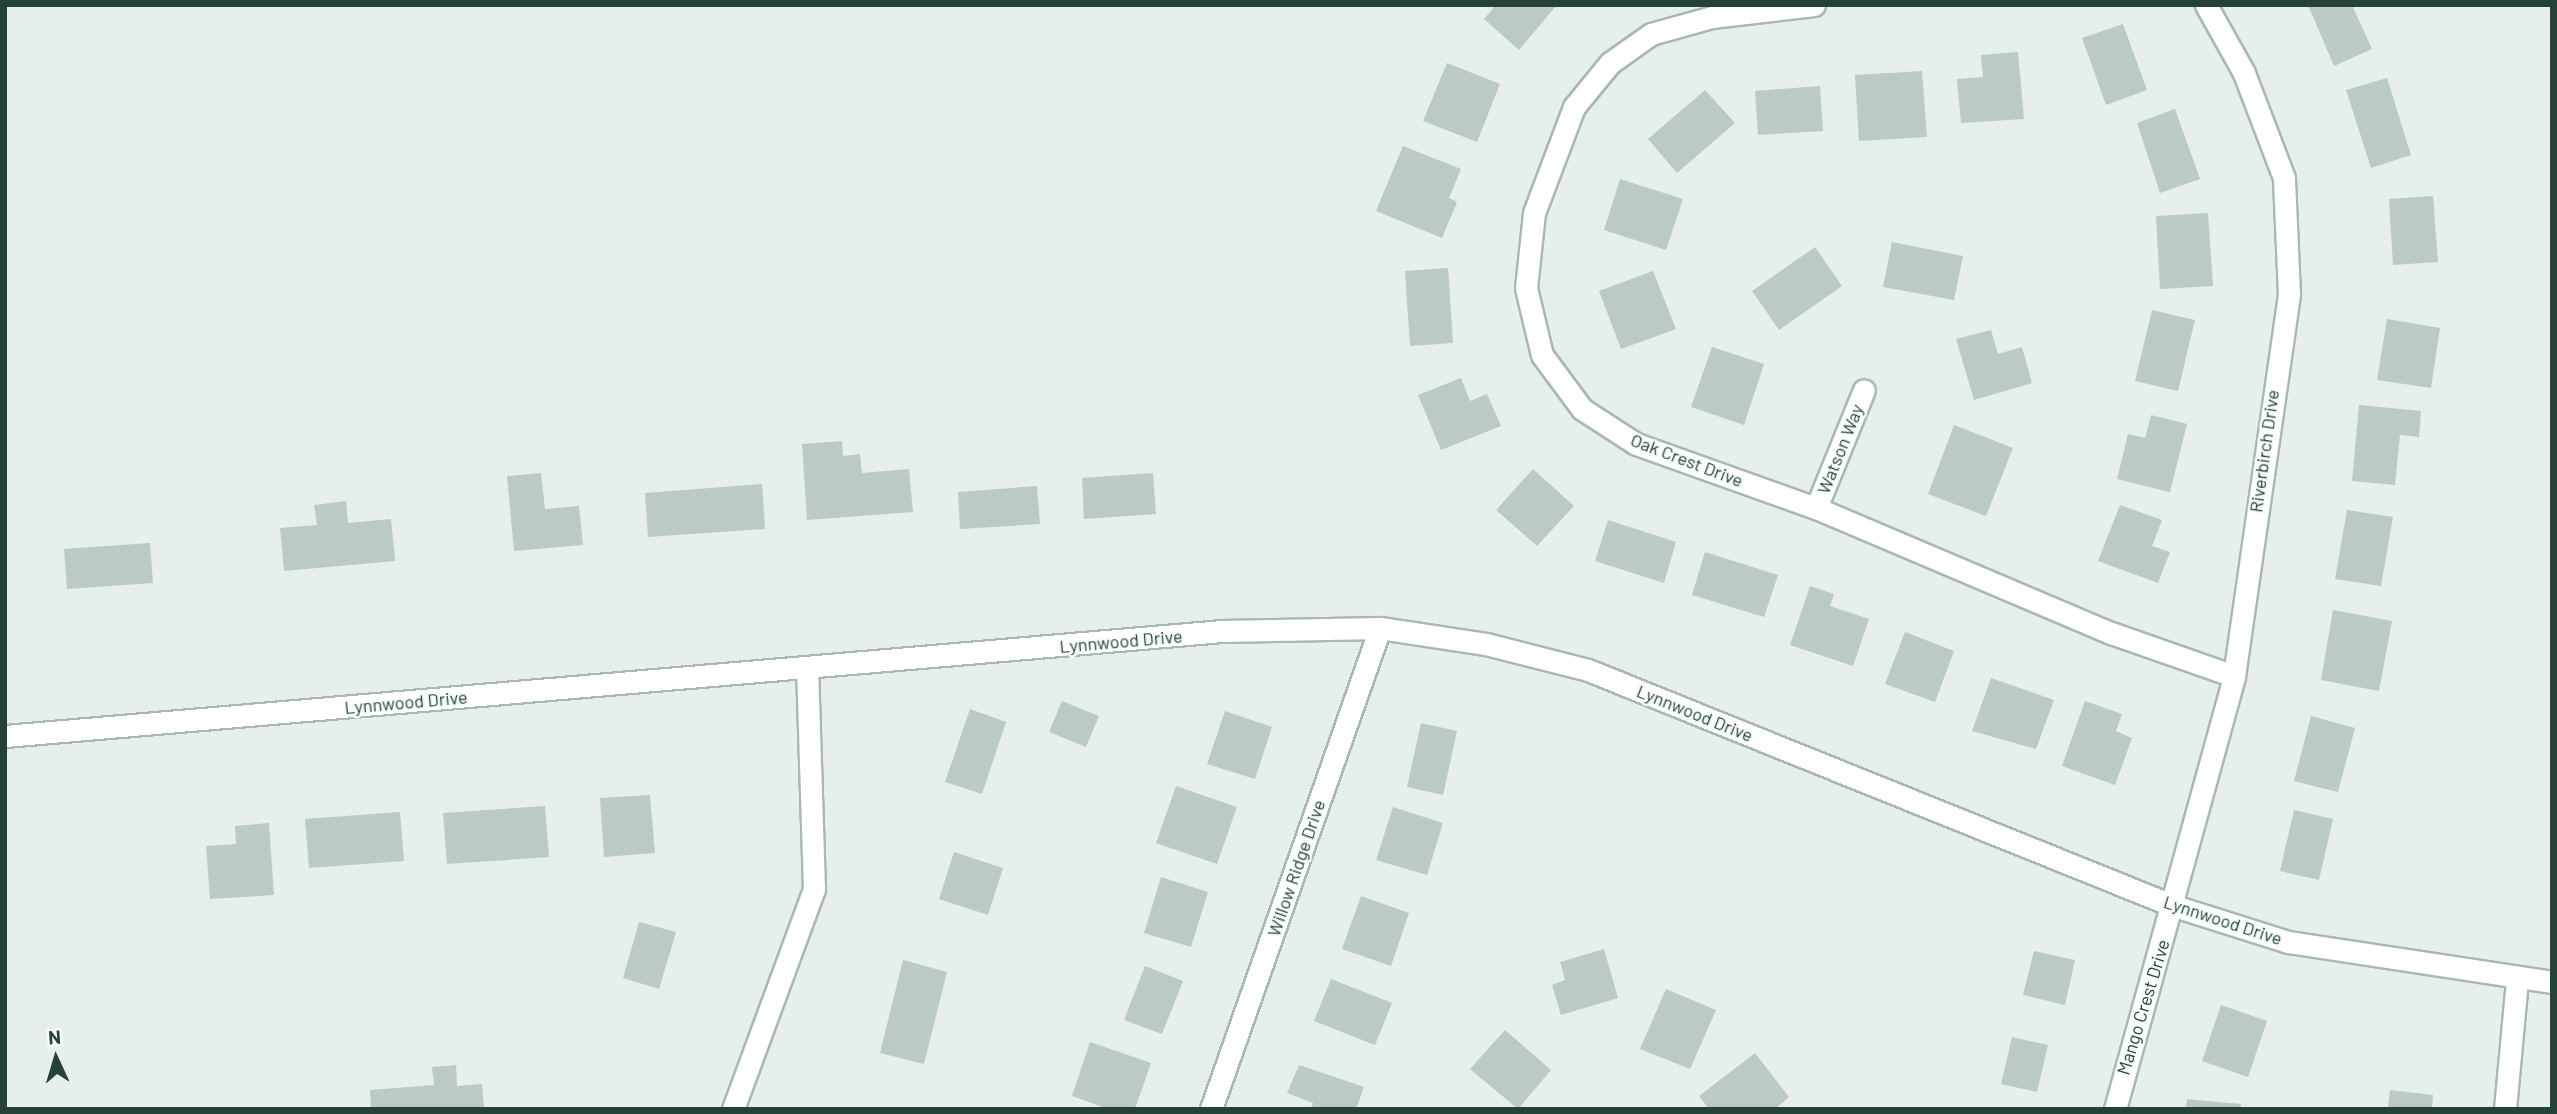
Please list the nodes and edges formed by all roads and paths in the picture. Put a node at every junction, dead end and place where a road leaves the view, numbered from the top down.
1 (1814, 5) edge
2 (2206, 5) edge
3 (1864, 390) dead end
4 (1816, 508) junction
5 (1380, 628) junction
6 (807, 668) junction
7 (2234, 676) junction
8 (5, 736) edge
9 (2174, 906) junction
10 (2517, 980) junction
11 (2552, 982) edge
12 (733, 1109) edge
13 (1211, 1109) edge
14 (2115, 1109) edge
15 (2505, 1109) edge

1 - 4 street, Oak Crest Drive
2 - 7 street, Riverbirch Drive
3 - 4 street, Watson Way
4 - 7 street, Oak Crest Drive
5 - 6 street, Lynnwood Drive
5 - 9 street, Lynnwood Drive
5 - 13 street, Willow Ridge Drive
6 - 8 street, Lynnwood Drive
6 - 12 street
7 - 9 street, Riverbirch Drive
9 - 10 street, Lynnwood Drive
9 - 14 street, Mango Crest Drive
10 - 11 street, Lynnwood Drive
10 - 15 street

